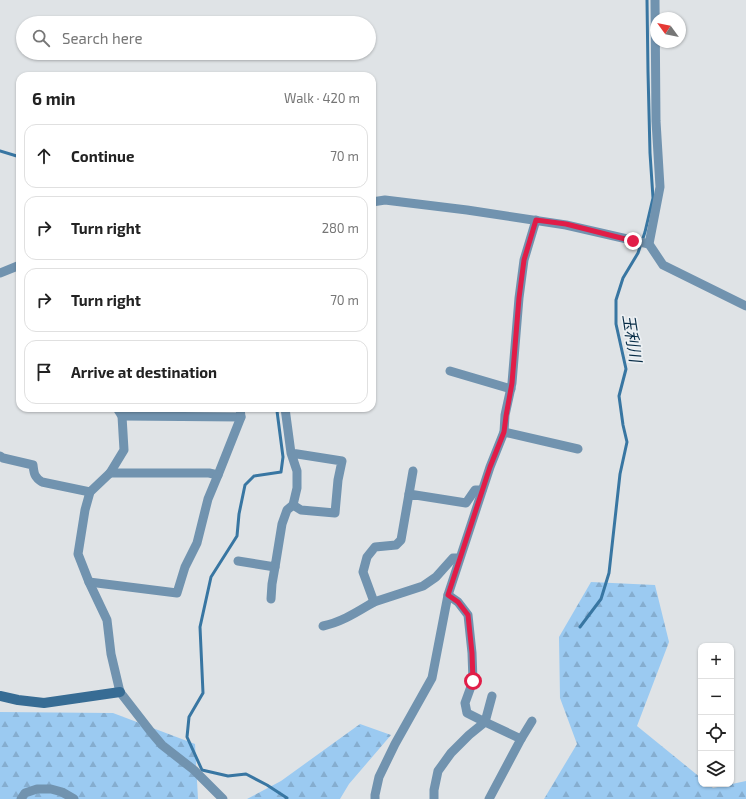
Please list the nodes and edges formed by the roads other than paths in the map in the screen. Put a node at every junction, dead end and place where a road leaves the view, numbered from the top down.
1 (655, 0) edge
2 (376, 201) edge
3 (536, 220) junction
4 (649, 244) junction
5 (16, 267) edge
6 (0, 273) edge
7 (746, 306) edge
8 (450, 371) dead end
9 (511, 389) junction
10 (119, 412) edge
11 (241, 412) edge
12 (285, 412) edge
13 (504, 432) junction
14 (578, 449) dead end
15 (291, 454) junction
16 (0, 456) edge
17 (413, 470) dead end
18 (110, 473) junction
19 (218, 475) junction
20 (482, 490) junction
21 (90, 492) junction
22 (409, 494) junction
23 (293, 505) junction
24 (459, 558) junction
25 (238, 561) dead end
26 (275, 567) junction
27 (88, 582) junction
28 (448, 595) junction
29 (271, 599) dead end
30 (374, 602) junction
31 (323, 626) dead end
32 (120, 692) junction
33 (0, 696) edge
34 (492, 696) dead end
35 (532, 721) dead end
36 (484, 722) junction
37 (521, 739) junction
38 (20, 799) edge
39 (74, 799) edge
40 (223, 799) edge
41 (374, 799) edge
42 (434, 799) edge
43 (489, 799) edge

1 - 4 street
2 - 3 street
3 - 4 street
3 - 9 street
4 - 7 street
5 - 6 street
8 - 9 street
9 - 13 street
10 - 11 street
10 - 18 street
11 - 19 street
12 - 15 street
13 - 14 street
13 - 20 street
15 - 23 street
15 - 23 street
16 - 21 street
17 - 22 street
18 - 19 street
18 - 21 street
19 - 27 street
20 - 22 street
20 - 24 street
21 - 27 street
22 - 30 street
23 - 26 street
24 - 28 street
24 - 30 street
25 - 26 street
26 - 29 street
27 - 32 street
28 - 36 street
28 - 41 street
30 - 31 street
32 - 33 street
32 - 40 street
34 - 36 street
35 - 37 street
36 - 37 street
36 - 42 street
37 - 43 street
38 - 39 street

